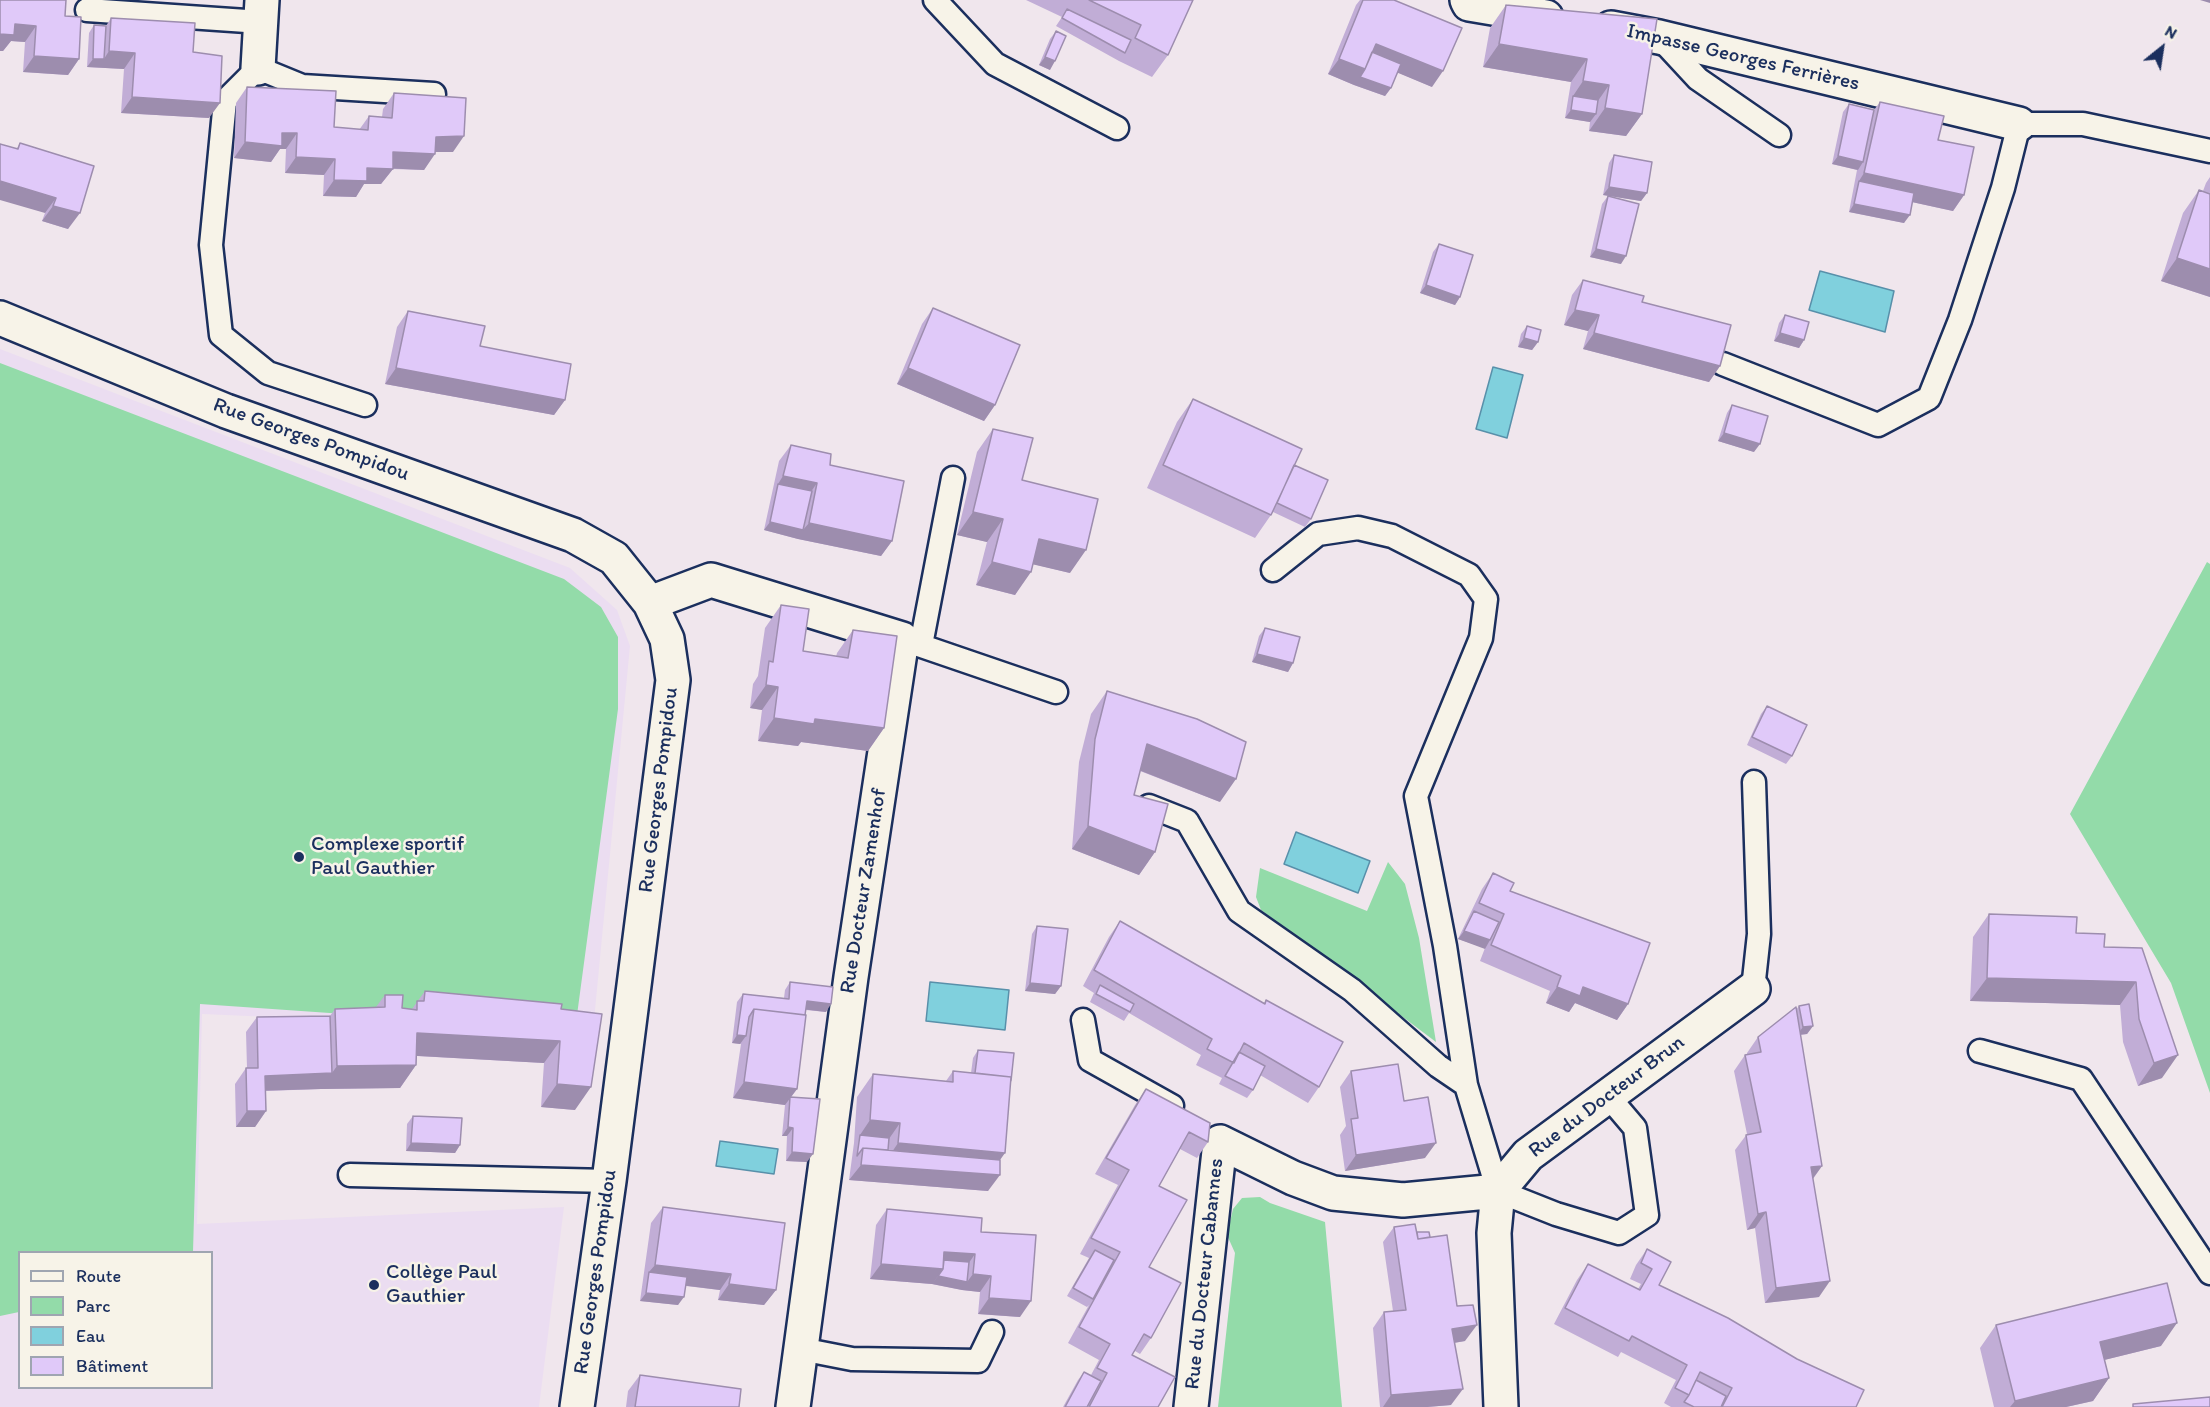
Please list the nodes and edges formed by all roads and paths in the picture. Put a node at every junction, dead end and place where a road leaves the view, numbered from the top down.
1 (935, 0) edge
2 (1467, 0) edge
3 (87, 10) dead end
4 (262, 11) edge
5 (1659, 37) junction
6 (258, 68) junction
7 (434, 94) edge
8 (2019, 124) junction
9 (1117, 128) dead end
10 (1779, 135) dead end
11 (2210, 151) edge
12 (0, 318) edge
13 (1722, 364) edge
14 (365, 405) dead end
15 (953, 477) dead end
16 (1273, 570) dead end
17 (650, 603) junction
18 (911, 642) junction
19 (1056, 692) dead end
20 (1754, 782) dead end
21 (1149, 806) edge
22 (1753, 989) joint
23 (1083, 1020) dead end
24 (1980, 1051) dead end
25 (1466, 1085) junction
26 (1607, 1095) junction
27 (1204, 1127) junction
28 (350, 1175) dead end
29 (609, 1181) junction
30 (1498, 1191) junction
31 (2210, 1273) edge
32 (992, 1332) dead end
33 (801, 1349) junction
34 (577, 1407) edge
35 (793, 1407) edge
36 (1191, 1407) edge
37 (1501, 1407) edge

1 - 9 lane
2 - 5 street, Impasse Georges Ferrières
3 - 4 lane
4 - 6 street
5 - 8 street, Impasse Georges Ferrières
5 - 10 lane
6 - 7 lane
6 - 14 lane
8 - 11 lane
8 - 13 lane
12 - 17 street, Rue Georges Pompidou
15 - 18 lane
16 - 25 lane
17 - 18 street
17 - 29 street, Rue Georges Pompidou
18 - 19 lane
18 - 33 street, Rue Docteur Zamenhof
20 - 22 lane
21 - 25 lane
22 - 26 street, Rue du Docteur Brun
23 - 27 lane
24 - 31 lane
25 - 30 lane
26 - 30 street, Rue du Docteur Brun
26 - 30 lane
27 - 30 street, Rue du Docteur Cabannes
27 - 36 street, Rue du Docteur Cabannes
28 - 29 lane
29 - 34 street, Rue Georges Pompidou
30 - 37 street
32 - 33 lane
33 - 35 street, Rue Docteur Zamenhof

